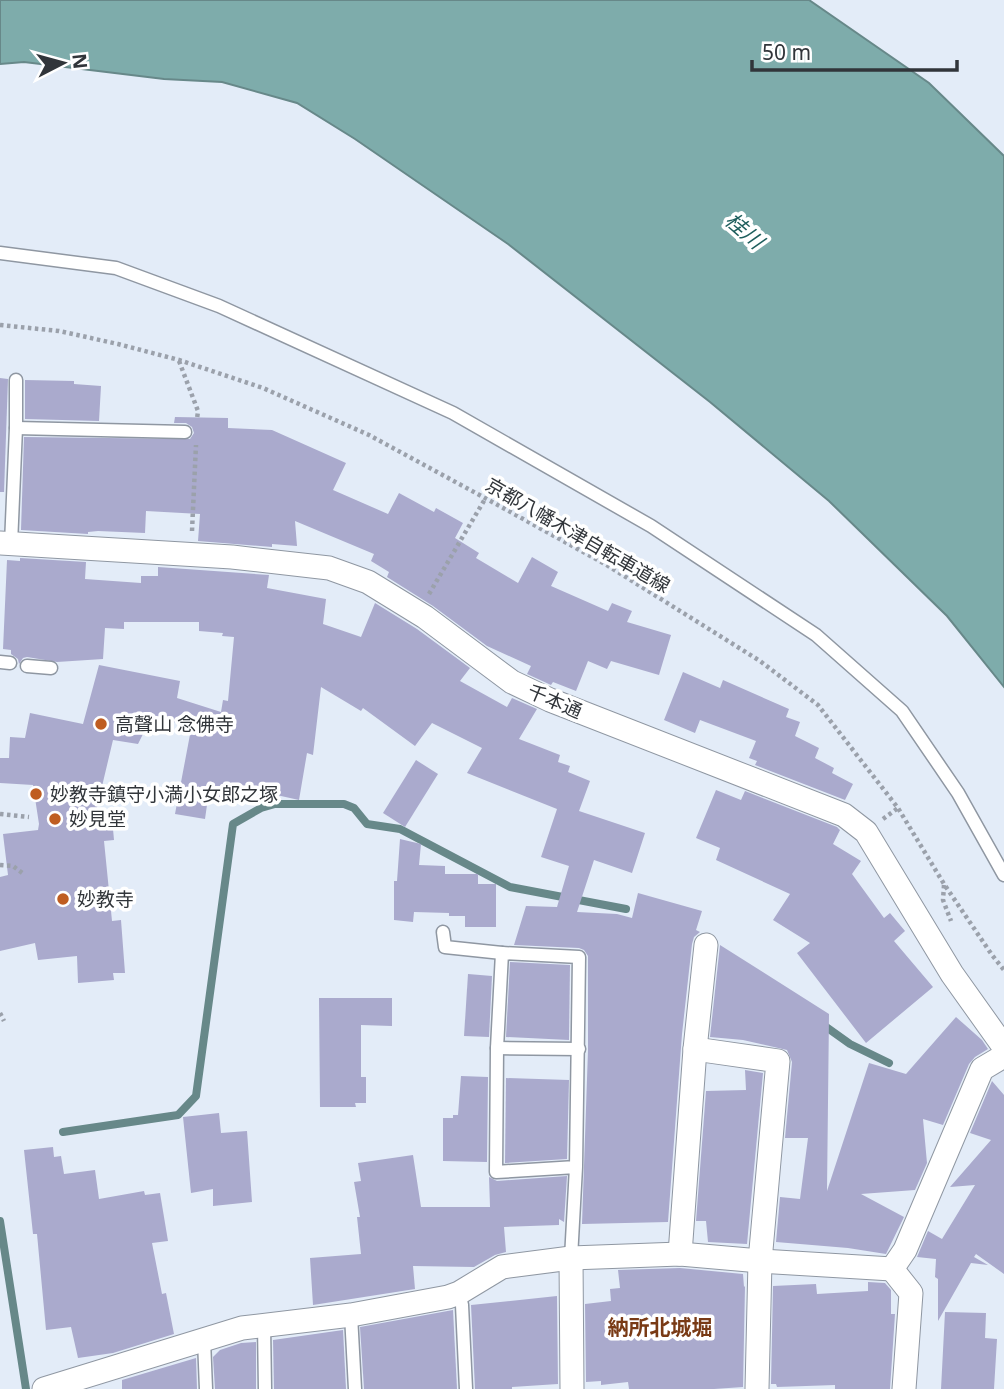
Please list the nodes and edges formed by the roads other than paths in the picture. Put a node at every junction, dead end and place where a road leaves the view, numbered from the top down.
1 (0, 253) edge
2 (16, 380) dead end
3 (16, 428) junction
4 (191, 434) road end
5 (5, 543) edge
6 (27, 666) dead end
7 (51, 668) dead end
8 (1004, 875) edge
9 (443, 932) dead end
10 (706, 945) dead end
11 (502, 953) junction
12 (1004, 1047) edge
13 (497, 1048) junction
14 (579, 1049) junction
15 (695, 1049) junction
16 (1004, 1056) edge
17 (576, 1167) junction
18 (680, 1254) junction
19 (571, 1258) junction
20 (760, 1261) junction
21 (892, 1269) junction
22 (459, 1293) junction
23 (351, 1315) junction
24 (264, 1325) junction
25 (204, 1340) junction
26 (45, 1389) edge
27 (206, 1389) edge
28 (265, 1389) edge
29 (355, 1389) edge
30 (466, 1389) edge
31 (572, 1389) edge
32 (757, 1389) edge
33 (904, 1389) edge

1 - 8 lane
2 - 3 lane
3 - 4 lane
3 - 5 lane
5 - 12 street, 千本通
6 - 7 lane
9 - 11 lane
10 - 15 street
11 - 13 lane
11 - 14 lane
13 - 14 lane
13 - 17 lane
14 - 17 lane
15 - 18 street
15 - 20 street
16 - 21 street
17 - 19 lane
18 - 19 street
18 - 20 street
19 - 22 street
19 - 31 street
20 - 21 street
20 - 32 street
21 - 33 street
22 - 23 street
22 - 30 lane
23 - 24 street
23 - 29 lane
24 - 25 street
24 - 28 lane
25 - 26 street
25 - 27 lane

